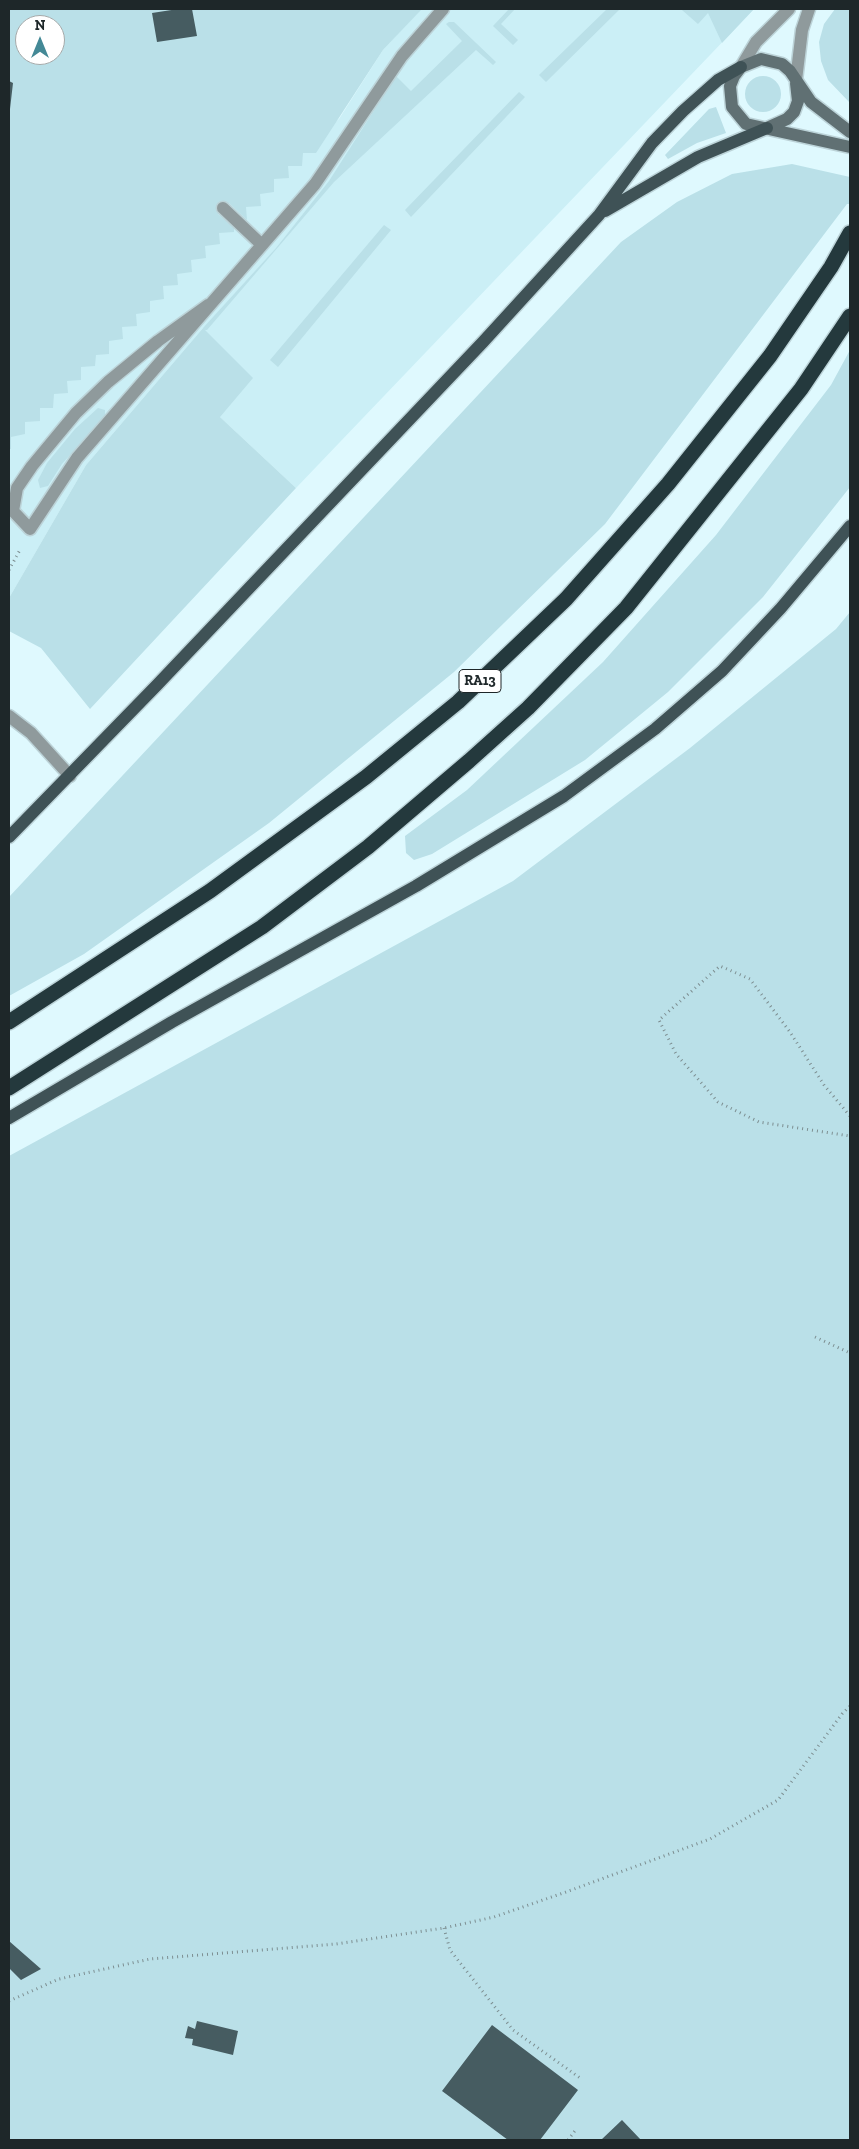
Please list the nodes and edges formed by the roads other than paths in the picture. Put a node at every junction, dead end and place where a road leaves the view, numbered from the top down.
1 (442, 9) edge
2 (788, 9) edge
3 (809, 9) edge
4 (741, 68) junction
5 (796, 80) junction
6 (767, 128) junction
7 (850, 132) edge
8 (850, 146) edge
9 (223, 208) dead end
10 (599, 215) junction
11 (850, 233) edge
12 (262, 246) junction
13 (208, 305) junction
14 (850, 316) edge
15 (850, 526) edge
16 (9, 716) edge
17 (70, 776) junction
18 (9, 837) edge
19 (9, 1022) edge
20 (9, 1088) edge
21 (9, 1118) edge

1 - 12 street
2 - 4 street
3 - 5 street
4 - 5 main road
4 - 6 main road
4 - 10 main road
5 - 6 main road
5 - 7 main road
6 - 8 main road
6 - 10 main road
9 - 12 street
10 - 17 main road
11 - 19 highway, RA13
12 - 13 street
13 - 13 street
14 - 20 highway
15 - 21 main road
16 - 17 street
17 - 18 main road

